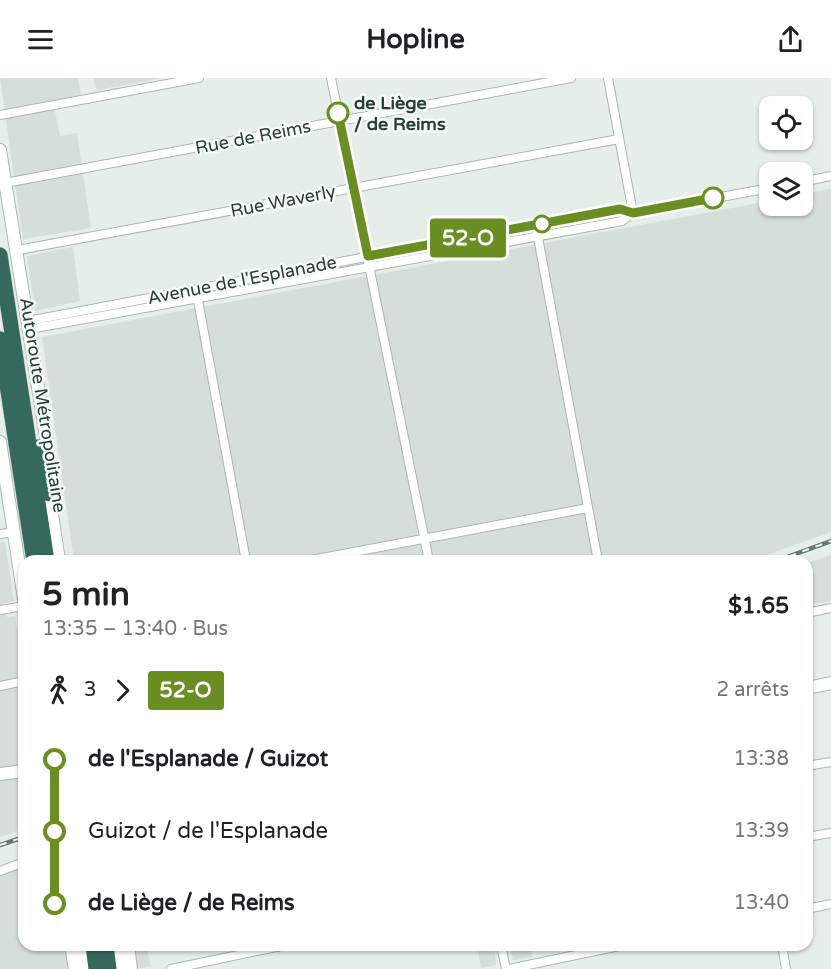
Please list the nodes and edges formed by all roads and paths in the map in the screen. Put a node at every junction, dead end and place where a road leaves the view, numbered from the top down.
1 (199, 78) edge
2 (331, 78) edge
3 (571, 78) edge
4 (608, 78) edge
5 (0, 115) edge
6 (340, 121) junction
7 (619, 139) junction
8 (0, 150) edge
9 (831, 176) edge
10 (813, 180) edge
11 (5, 183) junction
12 (354, 188) junction
13 (759, 190) edge
14 (633, 213) junction
15 (536, 225) junction
16 (538, 236) junction
17 (18, 250) junction
18 (0, 255) edge
19 (368, 256) junction
20 (370, 268) junction
21 (196, 289) junction
22 (197, 299) junction
23 (29, 325) junction
24 (7, 339) edge
25 (0, 442) edge
26 (2, 463) edge
27 (49, 494) junction
28 (588, 508) junction
29 (14, 532) junction
30 (0, 534) edge
31 (425, 539) junction
32 (33, 555) edge
33 (46, 555) edge
34 (58, 555) edge
35 (245, 555) edge
36 (338, 555) edge
37 (428, 555) edge
38 (597, 555) edge
39 (18, 559) edge
40 (18, 607) edge
41 (831, 608) edge
42 (0, 610) edge
43 (813, 611) edge
44 (18, 682) edge
45 (831, 684) edge
46 (0, 686) edge
47 (813, 687) edge
48 (831, 762) edge
49 (813, 765) edge
50 (18, 772) edge
51 (0, 774) edge
52 (831, 833) edge
53 (813, 836) edge
54 (18, 864) edge
55 (0, 871) edge
56 (831, 904) edge
57 (813, 908) edge
58 (72, 951) edge
59 (82, 951) edge
60 (94, 951) edge
61 (107, 951) edge
62 (118, 951) edge
63 (129, 951) edge
64 (257, 951) edge
65 (502, 951) edge
66 (595, 951) edge
67 (783, 951) edge
68 (75, 969) edge
69 (85, 969) edge
70 (96, 969) edge
71 (109, 969) edge
72 (121, 969) edge
73 (131, 969) edge
74 (171, 969) edge
75 (507, 969) edge
76 (786, 969) edge

1 - 5 street
2 - 6 street
3 - 6 street, Rue de Reims
4 - 7 street
6 - 11 street, Rue de Reims
6 - 12 street
7 - 12 street, Rue Waverly
7 - 14 street
8 - 11 main road
9 - 10 street
11 - 17 main road
12 - 17 street, Rue Waverly
12 - 19 street
13 - 14 street, Avenue de l'Esplanade
14 - 15 street, Avenue de l'Esplanade
14 - 16 street, Avenue de l'Esplanade
15 - 16 street
15 - 19 street, Avenue de l'Esplanade
16 - 20 street, Avenue de l'Esplanade
16 - 28 street
17 - 23 main road
18 - 24 highway, Autoroute Métropolitaine
19 - 20 street
19 - 21 street, Avenue de l'Esplanade
20 - 22 street, Avenue de l'Esplanade
20 - 31 street
21 - 22 street
21 - 23 street, Avenue de l'Esplanade
22 - 23 street, Avenue de l'Esplanade
22 - 35 street
23 - 27 main road
24 - 27 highway
24 - 32 highway, Autoroute Métropolitaine
24 - 33 highway, Autoroute Métropolitaine
25 - 26 main road
26 - 29 main road
27 - 34 main road
28 - 31 street
28 - 38 street
29 - 30 street
29 - 39 main road
31 - 36 street
31 - 37 street
40 - 42 street
41 - 43 street
44 - 46 street
45 - 47 main road
48 - 49 street
50 - 51 main road
52 - 53 street
54 - 55 street
56 - 57 street
58 - 68 main road
59 - 69 main road
60 - 70 highway
61 - 71 highway
62 - 72 main road
63 - 73 main road
64 - 74 street
65 - 75 street
66 - 75 street
67 - 76 street

